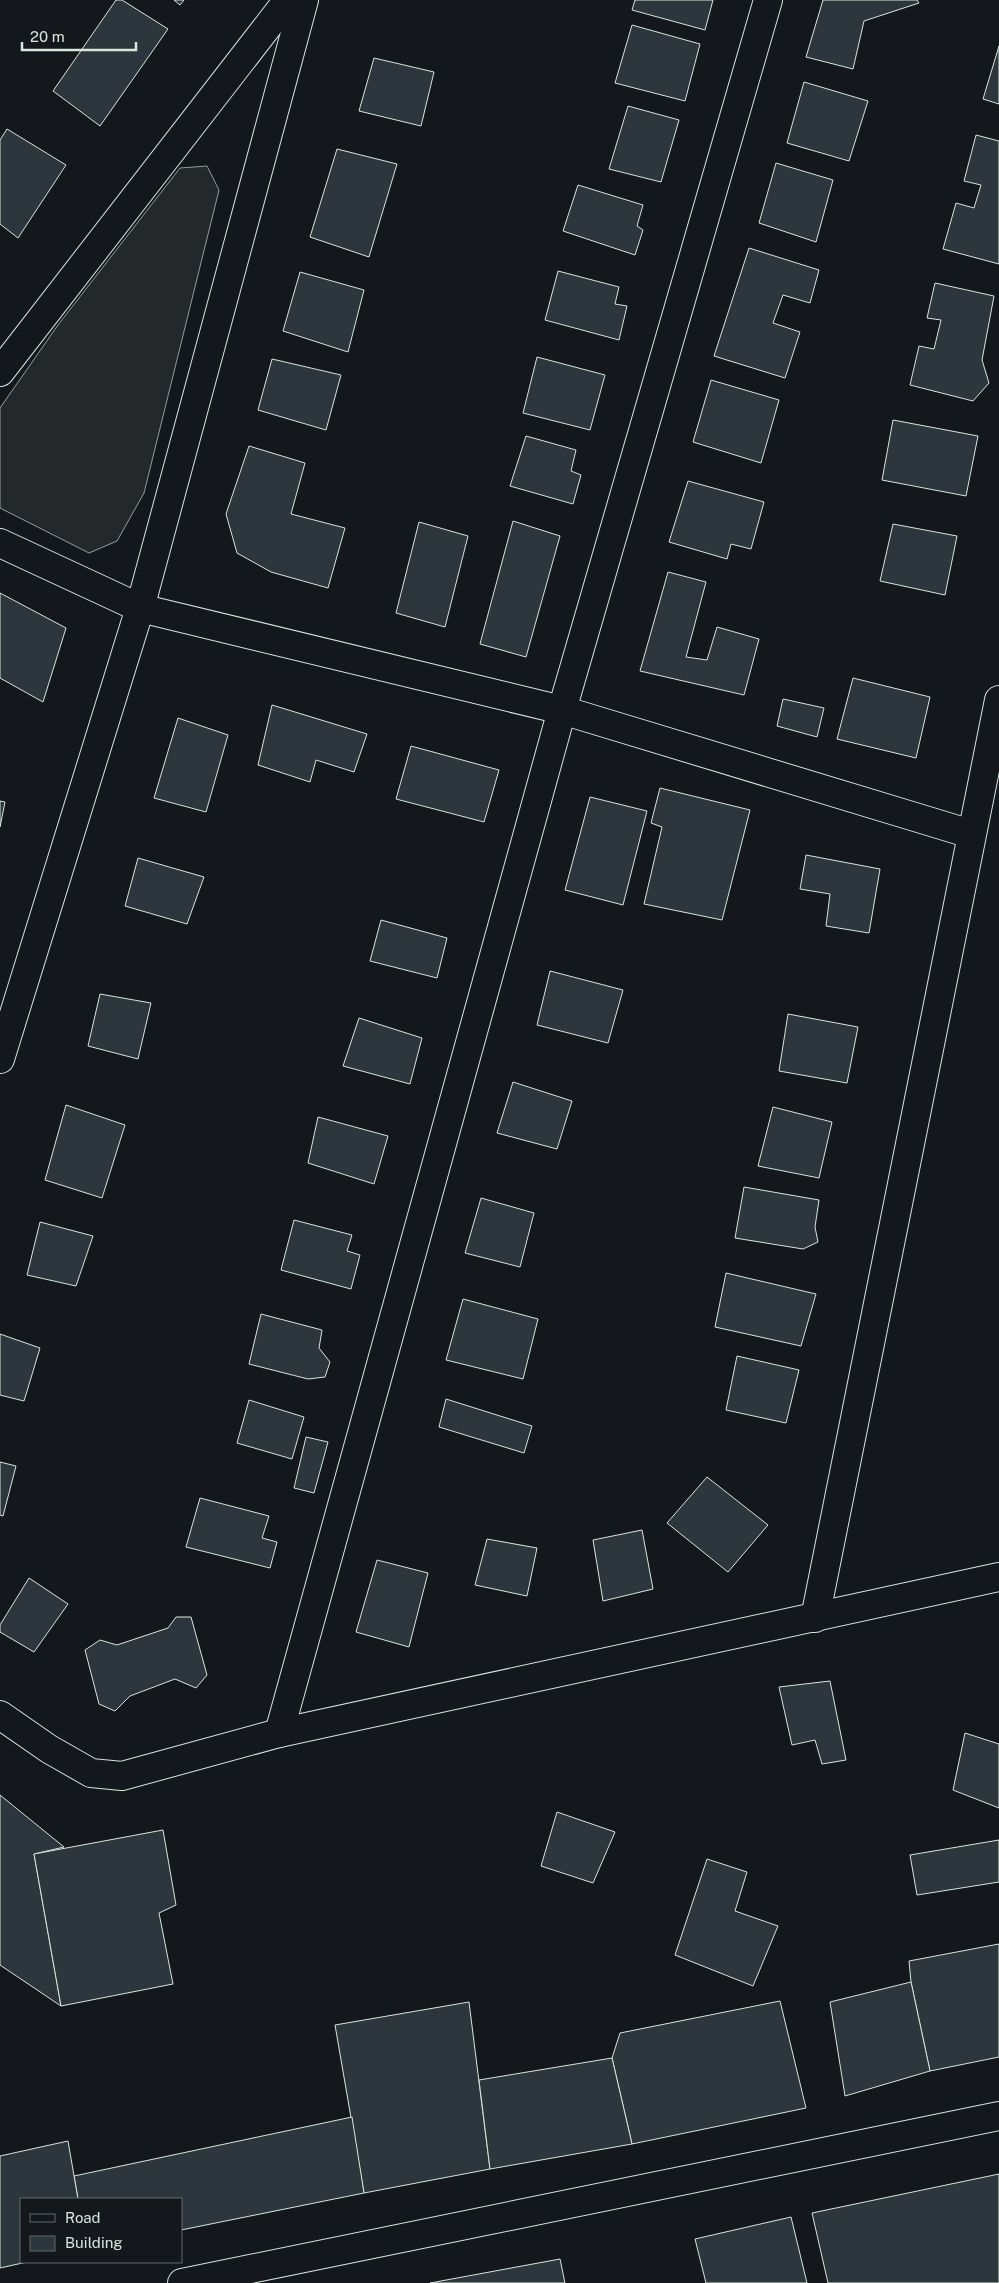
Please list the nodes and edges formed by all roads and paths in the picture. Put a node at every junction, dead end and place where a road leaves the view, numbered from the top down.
1 (288, 0) edge
2 (304, 0) edge
3 (768, 0) edge
4 (0, 372) edge
5 (0, 543) edge
6 (140, 608) junction
7 (999, 700) edge
8 (562, 710) junction
9 (971, 834) junction
10 (0, 1060) edge
11 (999, 1577) edge
12 (815, 1618) junction
13 (0, 1716) edge
14 (279, 1733) junction
15 (999, 2116) edge
16 (182, 2283) edge

1 - 4 street
2 - 6 street
3 - 8 street
5 - 6 street
6 - 8 street
6 - 10 street
7 - 9 street
8 - 9 street
8 - 14 street
9 - 12 street
11 - 12 street
12 - 14 street
13 - 14 street
15 - 16 street

